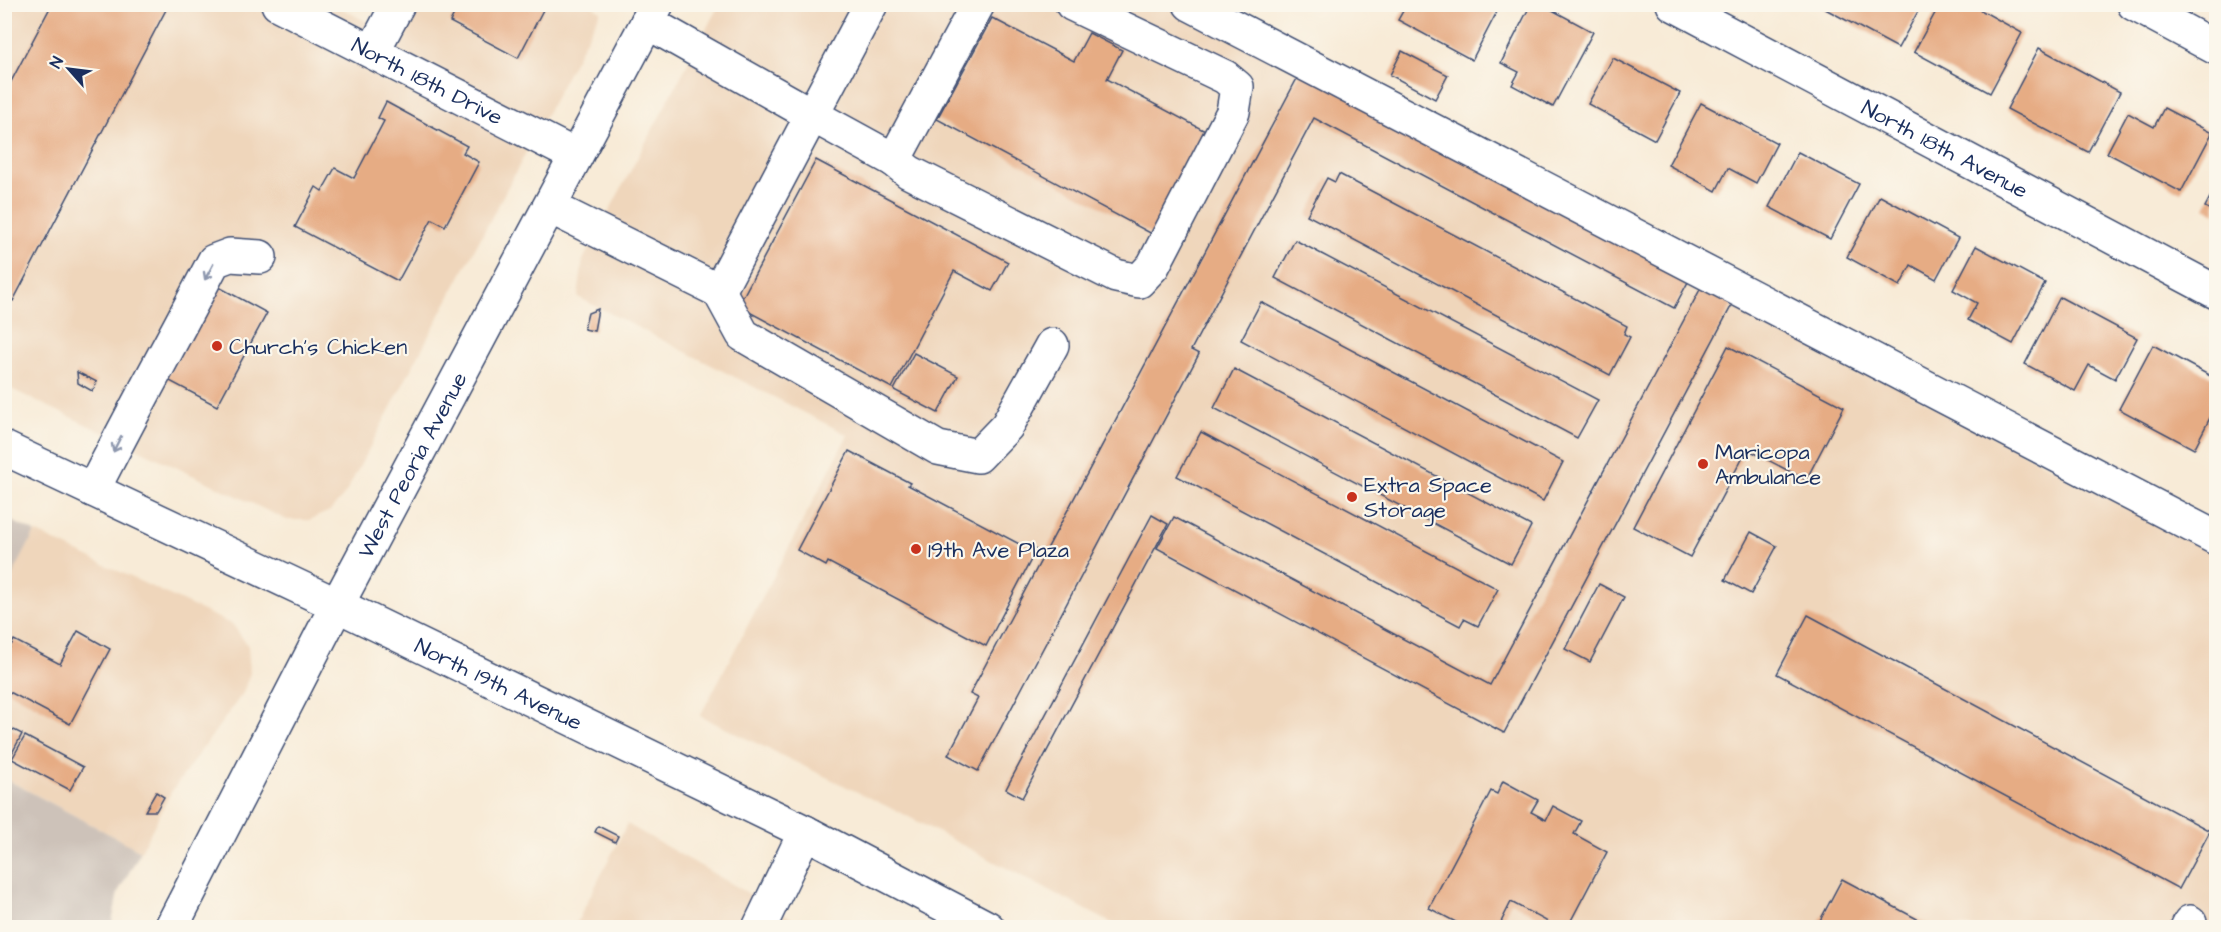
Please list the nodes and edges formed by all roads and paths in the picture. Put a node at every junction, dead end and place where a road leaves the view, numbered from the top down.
1 (278, 4) edge
2 (398, 4) edge
3 (871, 4) edge
4 (978, 4) edge
5 (1071, 4) edge
6 (1190, 4) edge
7 (1673, 4) edge
8 (2133, 4) edge
9 (652, 13) edge
10 (2217, 48) edge
11 (373, 51) junction
12 (812, 115) junction
13 (576, 156) junction
14 (894, 160) junction
15 (550, 207) junction
16 (260, 257) dead end
17 (719, 291) junction
18 (2217, 292) edge
19 (1052, 345) dead end
20 (4, 448) edge
21 (93, 490) junction
22 (2217, 538) edge
23 (337, 605) junction
24 (806, 832) junction
25 (171, 927) edge
26 (759, 927) edge
27 (988, 927) edge

1 - 11 main road, North 18th Drive
2 - 11 main road
3 - 12 main road
4 - 14 main road
5 - 14 main road
6 - 22 main road
7 - 18 main road, North 18th Avenue
8 - 10 main road
9 - 12 main road
9 - 13 main road, West Peoria Avenue
11 - 13 main road, North 18th Drive
12 - 14 main road
12 - 17 main road
13 - 15 main road, West Peoria Avenue
15 - 17 main road
15 - 23 main road, West Peoria Avenue
16 -> 21 main road
17 - 19 main road
20 - 21 main road, North 19th Avenue
21 - 23 main road, North 19th Avenue
23 - 24 main road, North 19th Avenue
23 - 25 main road, West Peoria Avenue
24 - 26 main road
24 - 27 main road, North 19th Avenue

